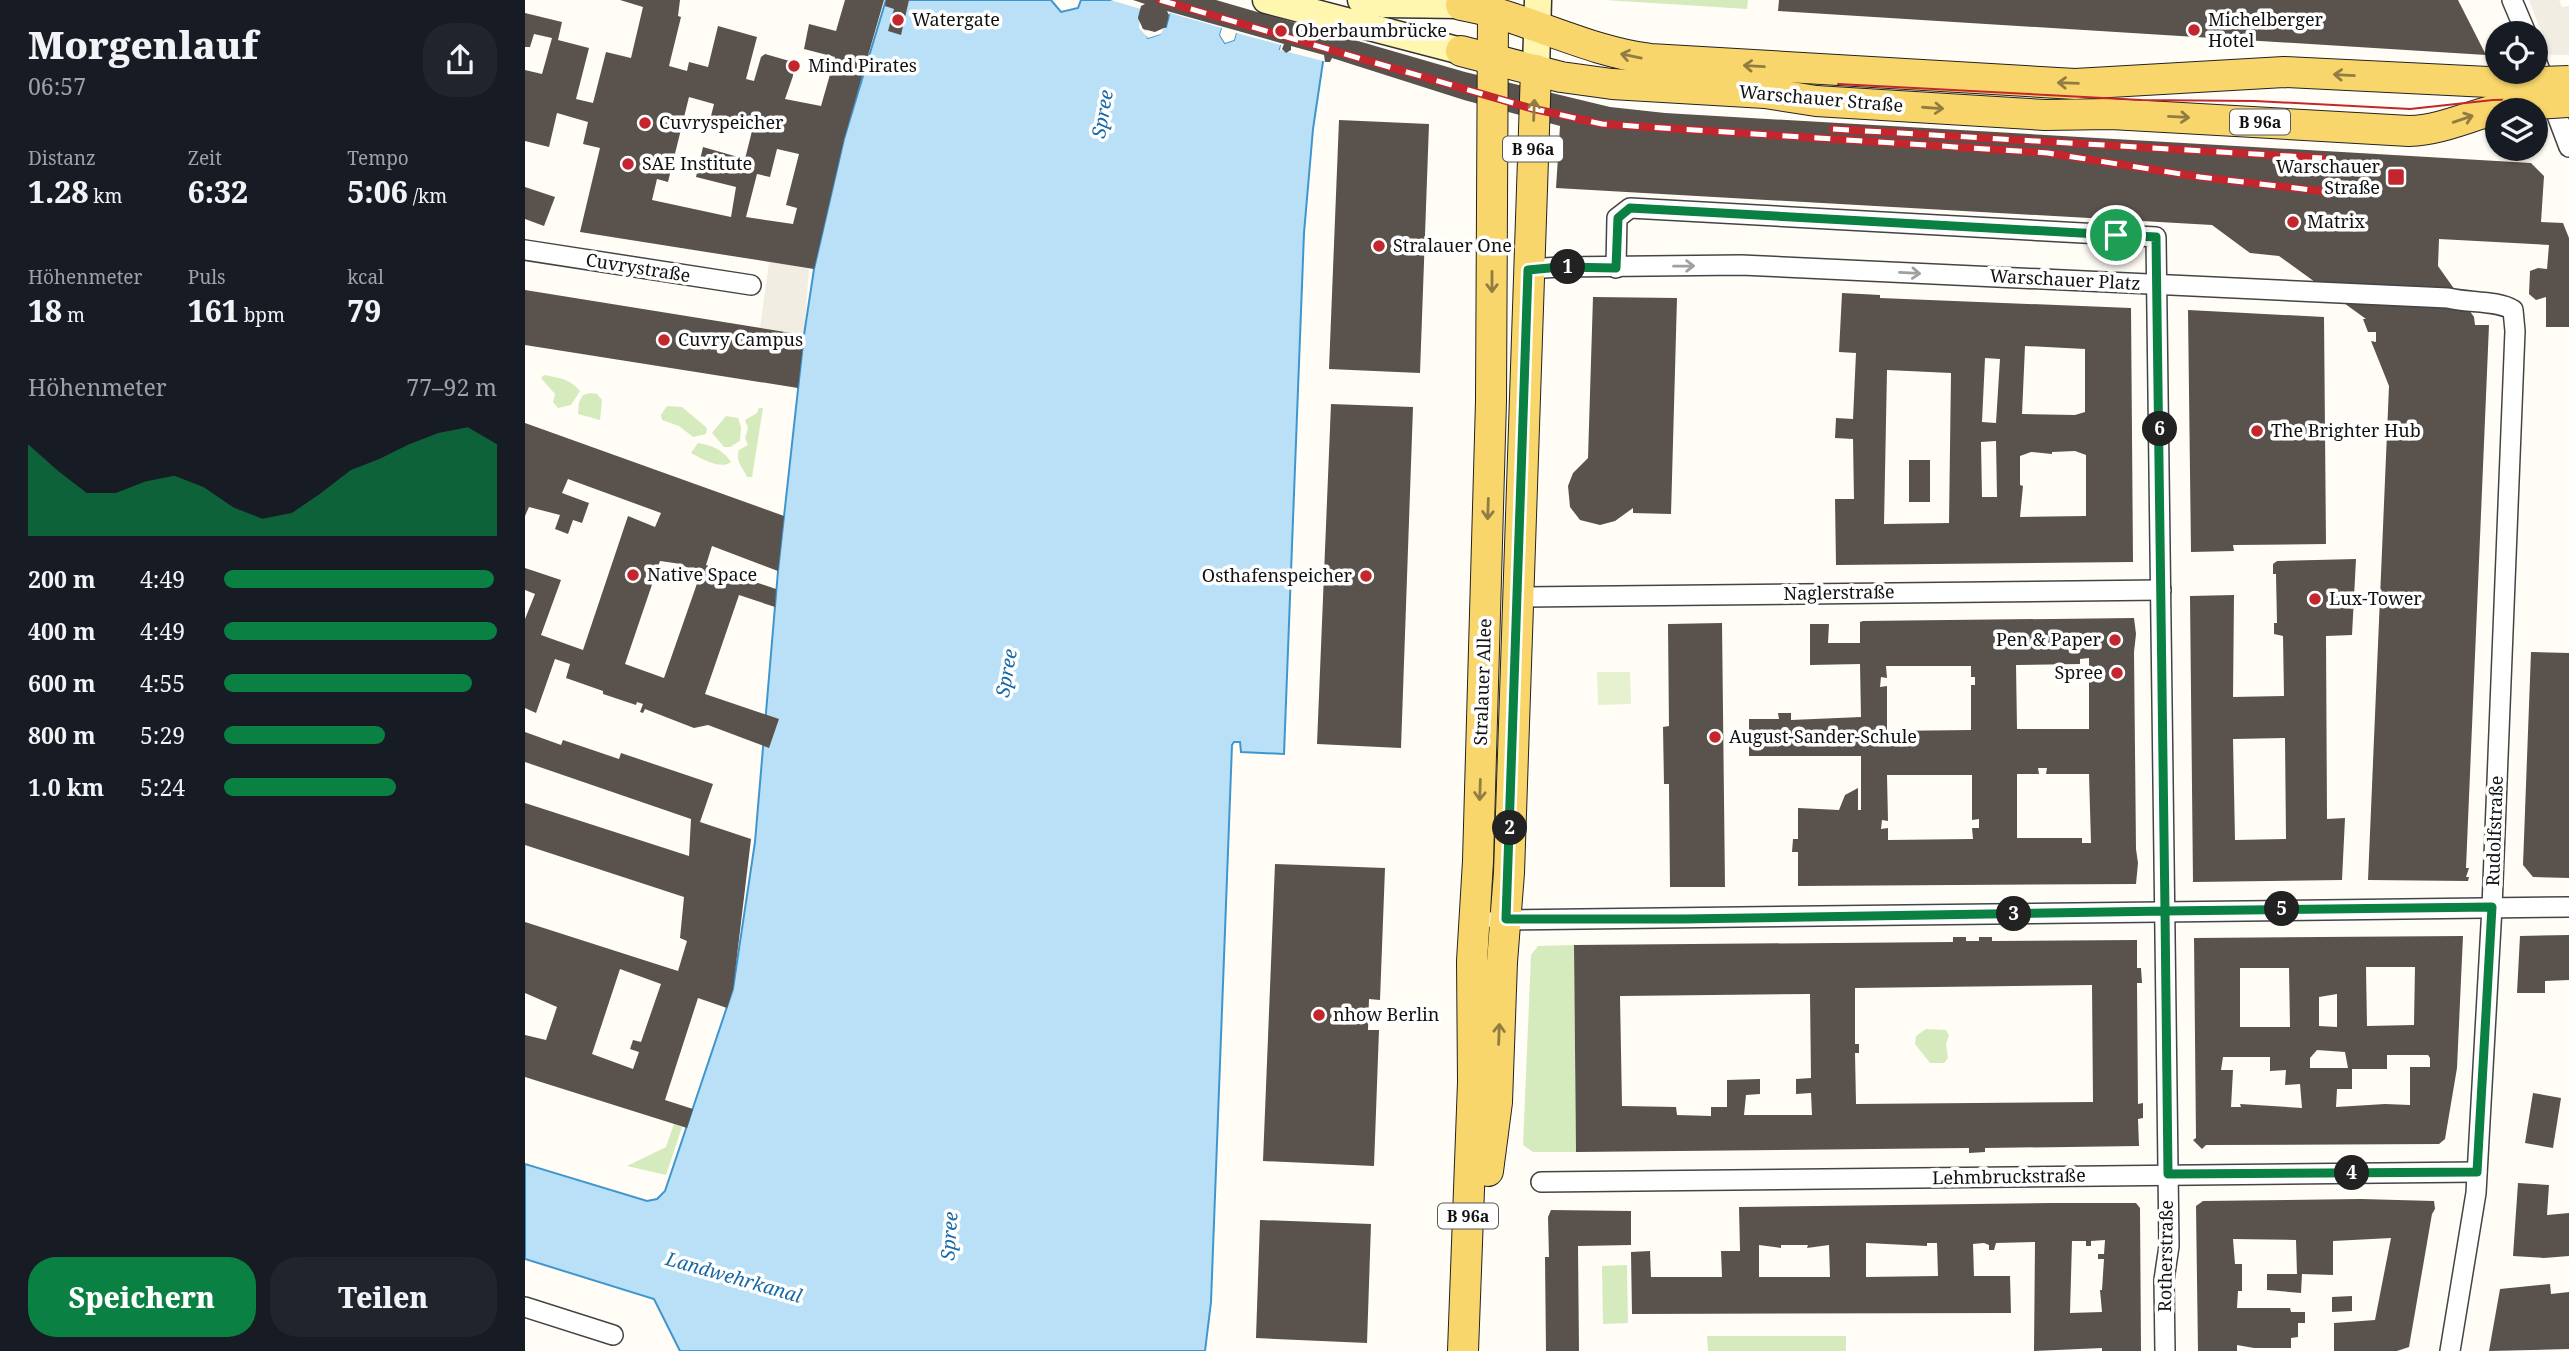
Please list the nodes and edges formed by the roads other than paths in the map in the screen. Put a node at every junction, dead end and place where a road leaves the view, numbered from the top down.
1 (1266, 0) edge
2 (1361, 0) edge
3 (2512, 0) edge
4 (1461, 5) joint
5 (1494, 6) edge
6 (1538, 14) edge
7 (2521, 21) edge
8 (1461, 51) joint
9 (1493, 58) junction
10 (1536, 70) junction
11 (2569, 81) edge
12 (2545, 84) edge
13 (2513, 94) junction
14 (2569, 102) edge
15 (2569, 147) edge
16 (525, 250) edge
17 (1616, 268) junction
18 (1528, 270) junction
19 (2158, 284) junction
20 (751, 285) dead end
21 (2513, 310) joint
22 (2161, 590) junction
23 (1517, 597) junction
24 (2492, 907) junction
25 (2569, 907) edge
26 (2165, 911) junction
27 (1506, 919) junction
28 (1474, 920) junction
29 (2477, 1172) junction
30 (2168, 1174) junction
31 (1541, 1182) dead end
32 (525, 1307) edge
33 (613, 1335) dead end
34 (1463, 1351) edge
35 (1482, 1351) edge
36 (2165, 1351) edge
37 (2450, 1351) edge

1 - 8 main road
2 - 4 main road
3 - 7 street
4 - 5 main road, B 96a
5 - 6 main road, B 96a
5 - 9 main road, Stralauer Allee / B 96a
6 - 10 main road
13 -> 6 main road, Warschauer Straße / B 96a
8 - 9 main road, Warschauer Straße / B 96a
9 - 10 main road, Warschauer Straße / B 96a
9 -> 28 main road, Stralauer Allee / B 96a
10 -> 13 main road, Warschauer Straße / B 96a
18 -> 10 main road, Stralauer Allee / B 96a
11 - 13 main road, B 96a, bridge
12 - 15 street
13 - 14 main road, B 96a, bridge
16 - 20 street, Cuvrystraße
17 - 18 street, Warschauer Platz
17 -> 19 street, Warschauer Platz
17 - 19 street, Rotherstraße
18 - 23 main road, Stralauer Allee / B 96a
19 - 21 street, Warschauer Platz
19 - 22 street, Rotherstraße
21 - 24 street, Rudolfstraße
22 - 23 street, Naglerstraße
22 - 26 street, Rotherstraße
23 - 27 main road, Stralauer Allee / B 96a
24 - 25 street
24 - 26 street
24 - 29 street, Rudolfstraße
26 - 27 street
26 - 30 street, Rotherstraße
27 - 28 street
35 -> 27 main road, Stralauer Allee / B 96a
28 - 34 main road, Stralauer Allee / B 96a
29 - 30 street, Lehmbruckstraße
29 - 37 street, Rudolfstraße
30 - 31 street, Lehmbruckstraße
30 - 36 street, Rotherstraße
32 - 33 street

